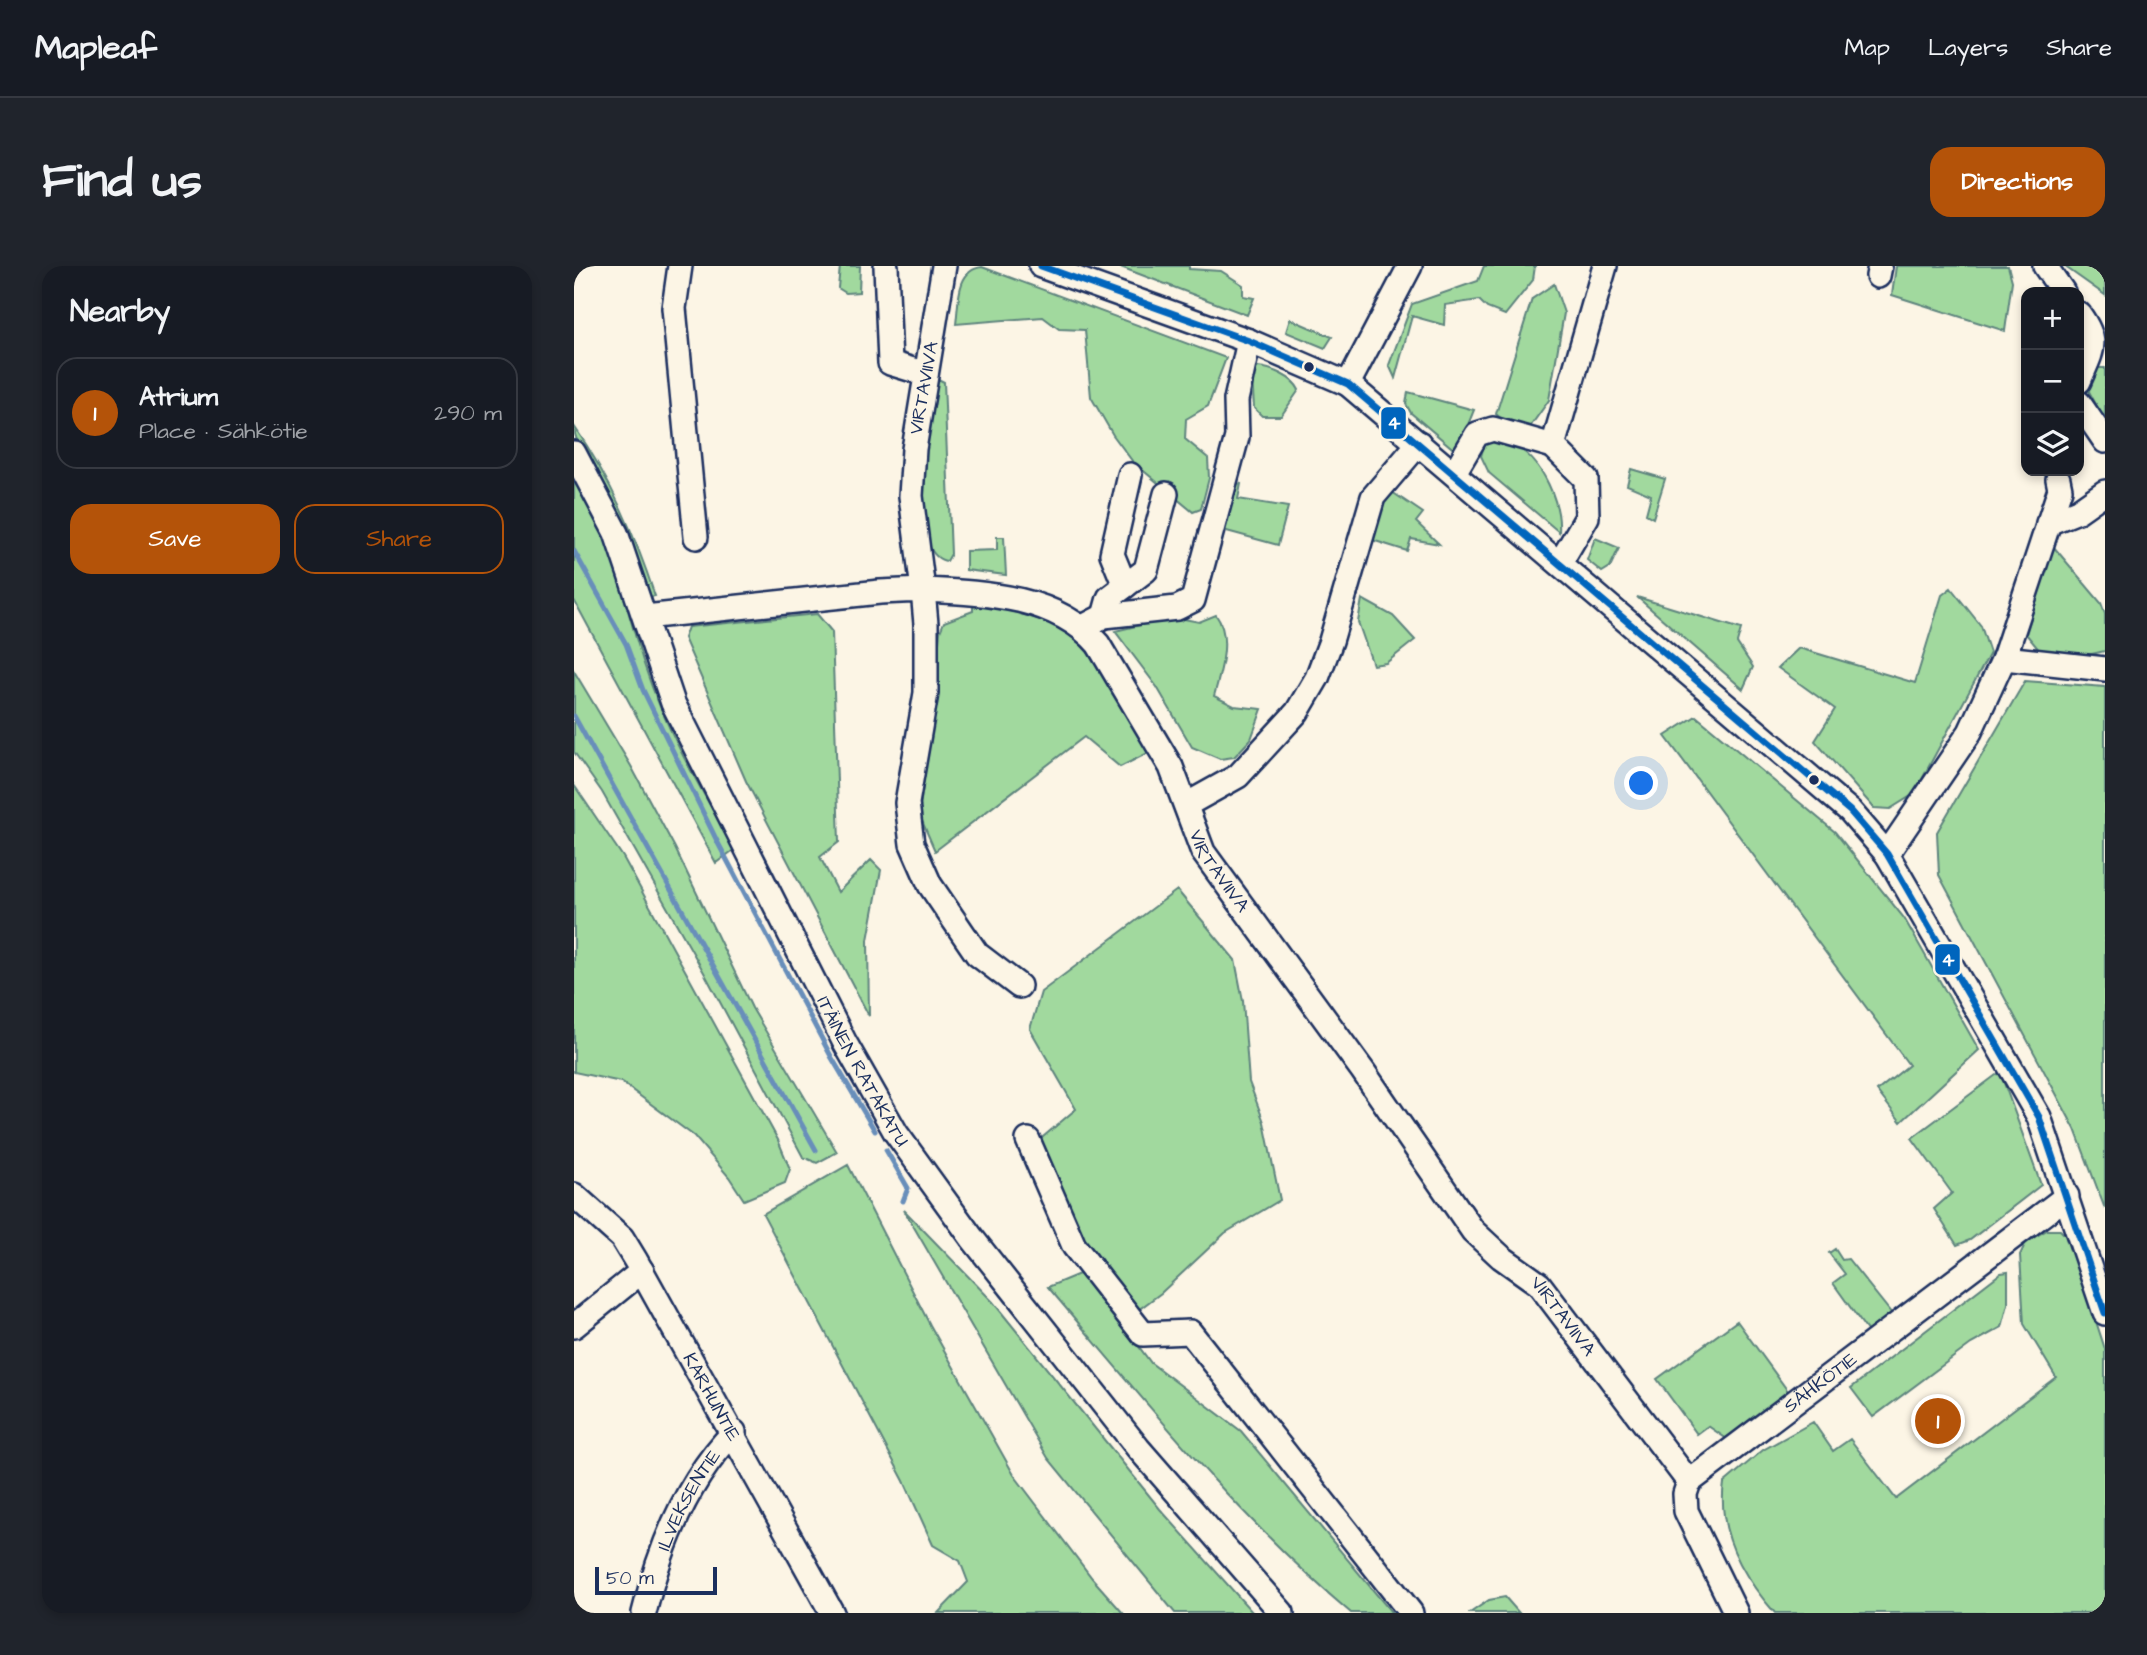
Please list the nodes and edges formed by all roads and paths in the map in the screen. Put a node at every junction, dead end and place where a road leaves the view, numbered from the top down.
1 (680, 266) edge
2 (886, 266) edge
3 (944, 266) edge
4 (1041, 266) edge
5 (1410, 266) edge
6 (1605, 266) edge
7 (2045, 266) edge
8 (2060, 287) edge
9 (2084, 321) edge
10 (1249, 341) junction
11 (2099, 348) edge
12 (2084, 373) edge
13 (926, 374) junction
14 (1349, 384) junction
15 (2084, 410) edge
16 (2105, 441) edge
17 (1419, 443) junction
18 (1553, 446) junction
19 (574, 453) edge
20 (1454, 473) junction
21 (1130, 475) dead end
22 (2058, 479) dead end
23 (2105, 492) edge
24 (1166, 494) dead end
25 (2048, 523) junction
26 (696, 537) dead end
27 (1560, 563) junction
28 (1125, 586) junction
29 (923, 590) junction
30 (1104, 616) junction
31 (645, 617) junction
32 (1083, 627) junction
33 (2004, 658) junction
34 (2105, 669) edge
35 (1186, 805) junction
36 (1887, 854) junction
37 (1019, 986) dead end
38 (1028, 1140) dead end
39 (574, 1195) edge
40 (2067, 1196) junction
41 (642, 1270) junction
42 (2100, 1278) edge
43 (2105, 1313) edge
44 (574, 1326) edge
45 (734, 1432) junction
46 (1689, 1482) junction
47 (644, 1613) edge
48 (832, 1613) edge
49 (1282, 1613) edge
50 (1411, 1613) edge
51 (1736, 1613) edge

1 - 26 street
2 - 13 street
3 - 13 street, VIRTAVIIVA
4 - 10 street
5 - 14 street
6 - 18 street
7 - 8 street
9 - 11 street
10 - 14 street
10 - 30 street
11 - 12 street
13 - 29 street, VIRTAVIIVA
14 - 17 street
15 - 16 street
17 - 20 street
17 - 35 street
18 - 20 street
18 - 27 street
19 - 31 street, ITÄINEN RATAKATU
20 - 27 street
21 - 28 street
22 - 25 street
23 - 25 street
24 - 28 street
25 - 33 street
27 - 36 street
28 - 30 street
29 - 31 street
29 - 32 street, VIRTAVIIVA
29 - 37 street
30 - 32 street
31 - 49 street, ITÄINEN RATAKATU
32 - 35 street, VIRTAVIIVA
33 - 34 street
33 - 36 street
35 - 46 street, VIRTAVIIVA
36 - 40 street
38 - 50 street
39 - 41 street, KARHUNTIE
40 - 42 street
40 - 46 street, SÄHKÖTIE
41 - 44 street
41 - 45 street, KARHUNTIE
42 - 43 street
45 - 47 street, ILVEKSENTIE
45 - 48 street, KARHUNTIE
46 - 51 street

